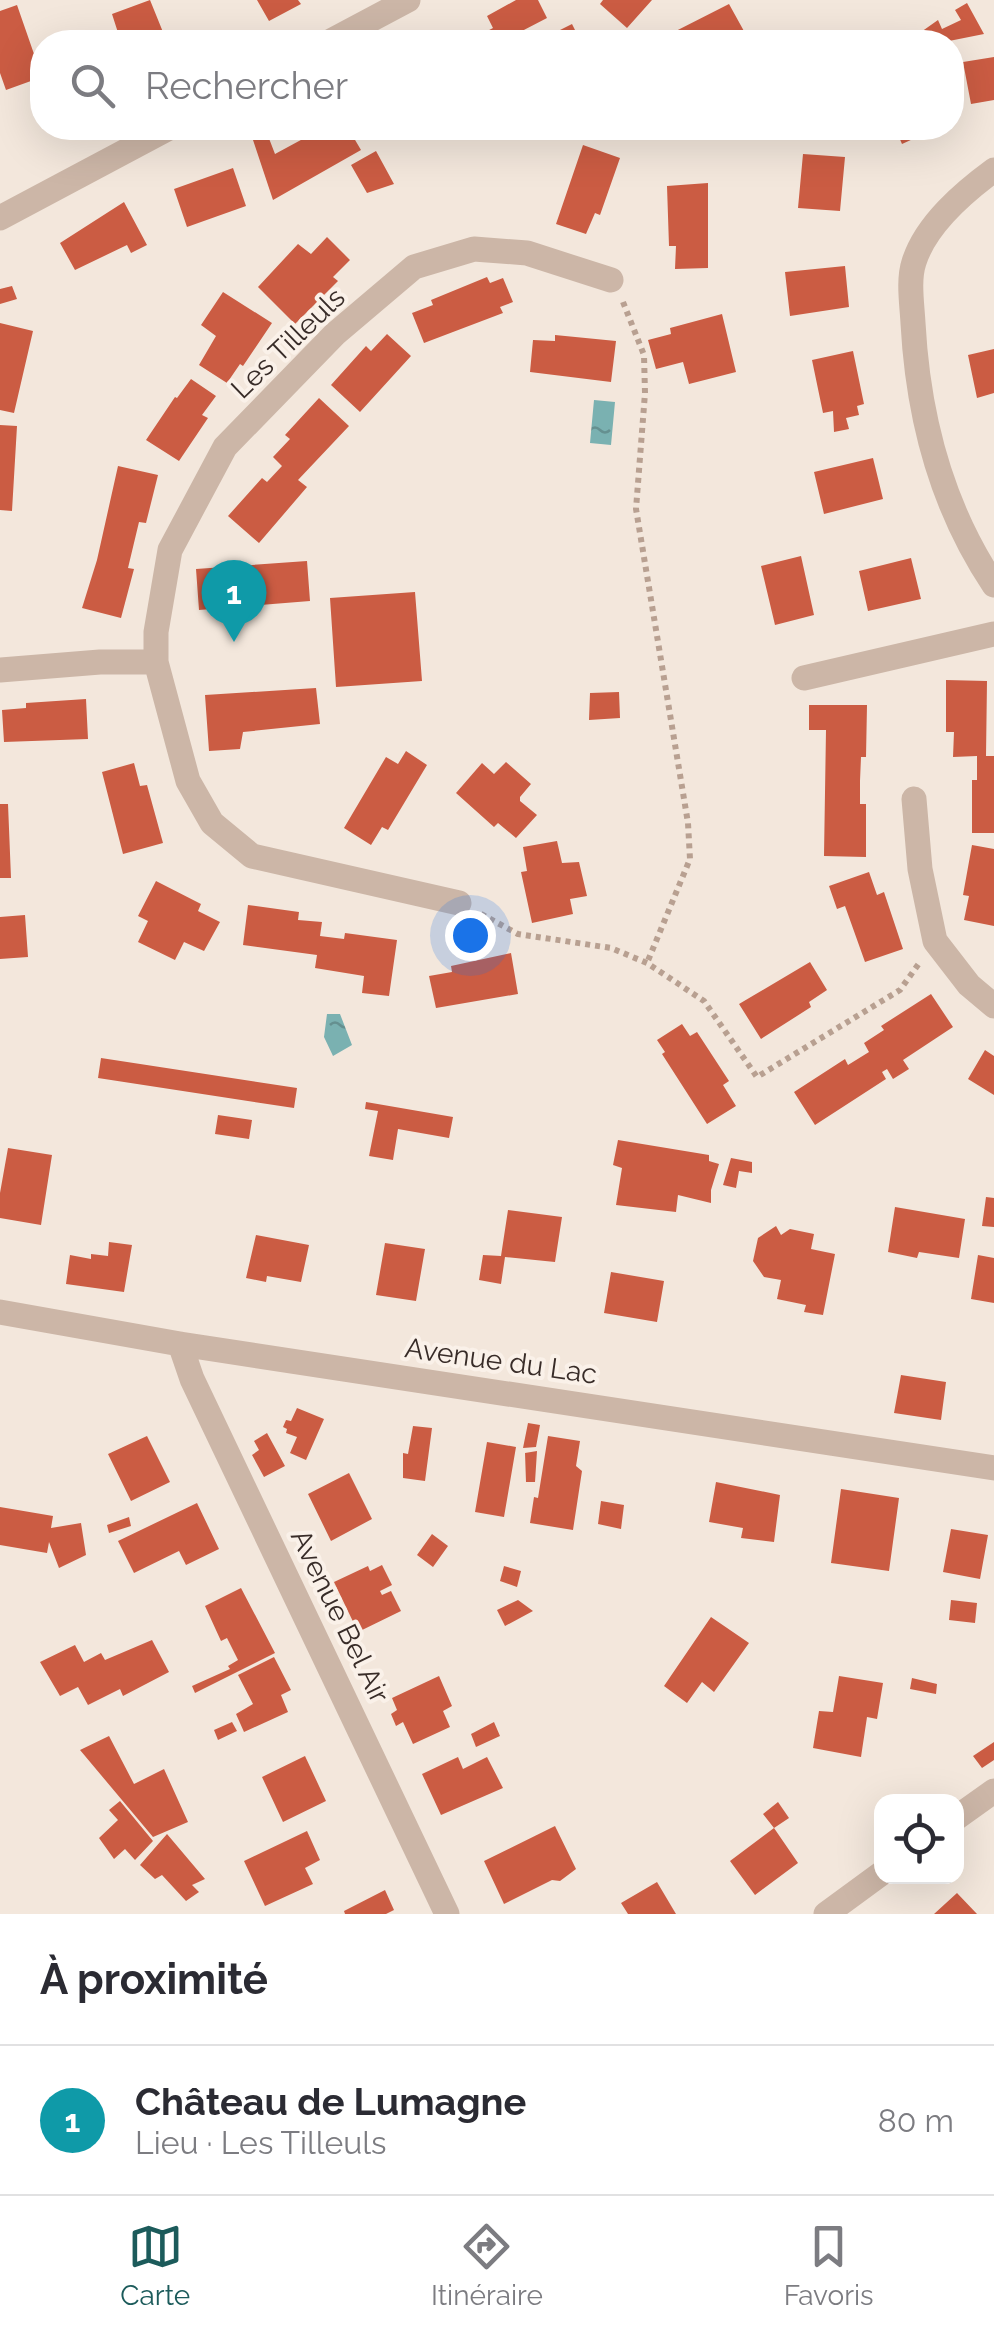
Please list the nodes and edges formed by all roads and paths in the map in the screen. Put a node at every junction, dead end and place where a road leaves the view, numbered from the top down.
1 (408, 0) edge
2 (351, 30) edge
3 (146, 140) edge
4 (994, 170) edge
5 (0, 218) edge
6 (611, 280) joint
7 (994, 585) edge
8 (994, 634) edge
9 (156, 662) junction
10 (0, 670) edge
11 (804, 678) dead end
12 (914, 799) dead end
13 (459, 903) joint
14 (935, 941) junction
15 (647, 962) junction
16 (994, 1006) edge
17 (0, 1312) edge
18 (180, 1344) junction
19 (994, 1468) edge
20 (994, 1792) edge
21 (964, 1813) edge
22 (874, 1879) edge
23 (829, 1913) edge
24 (447, 1914) edge

1 - 2 street
3 - 5 street
4 - 7 street
6 - 9 street, Les Tilleuls
6 - 15 path
8 - 11 street
9 - 10 street
9 - 13 street, Les Tilleuls
12 - 14 street
13 - 15 path
14 - 15 path
14 - 16 street
17 - 18 street, Avenue du Lac
18 - 19 street, Avenue du Lac
18 - 24 street, Avenue Bel Air
20 - 21 street
22 - 23 street

